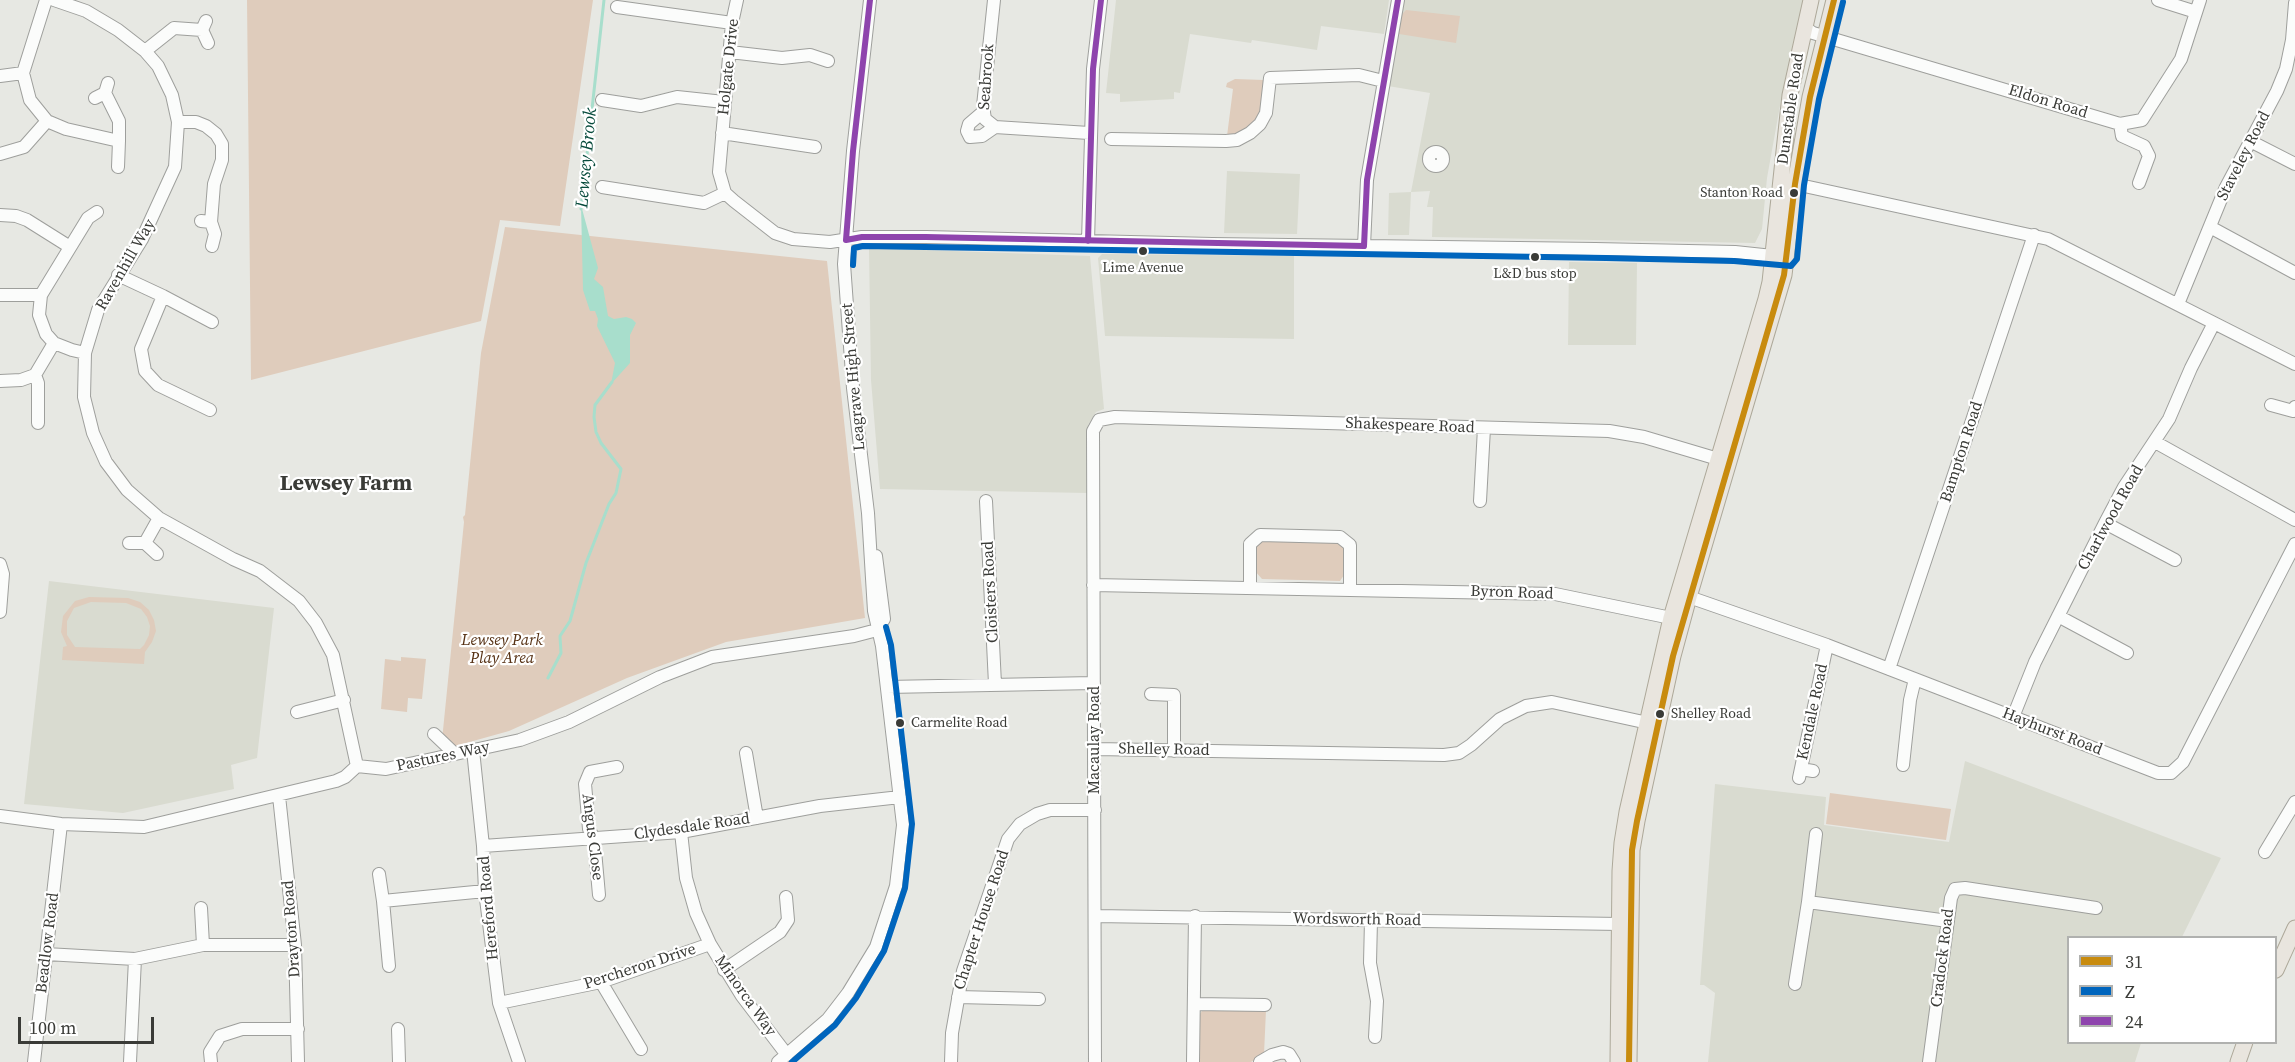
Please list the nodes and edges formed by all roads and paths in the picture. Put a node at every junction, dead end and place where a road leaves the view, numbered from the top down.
1 (46, 0) edge
2 (54, 0) edge
3 (737, 0) edge
4 (870, 0) edge
5 (994, 0) edge
6 (1101, 0) edge
7 (1811, 0) edge
8 (1834, 0) edge
9 (2158, 0) edge
10 (1397, 3) edge
11 (2295, 3) edge
12 (648, 5) edge
13 (2198, 6) edge
14 (617, 7) dead end
15 (732, 23) junction
16 (1805, 24) junction
17 (1825, 36) junction
18 (208, 43) dead end
19 (145, 51) junction
20 (730, 52) junction
21 (828, 61) dead end
22 (23, 74) junction
23 (0, 76) edge
24 (1383, 81) junction
25 (103, 91) dead end
26 (602, 100) dead end
27 (724, 102) junction
28 (983, 112) junction
29 (47, 121) junction
30 (178, 122) junction
31 (2120, 124) junction
32 (995, 127) junction
33 (722, 133) junction
34 (1089, 133) junction
35 (1111, 139) dead end
36 (119, 141) junction
37 (2250, 141) junction
38 (815, 147) dead end
39 (0, 154) edge
40 (2295, 164) edge
41 (118, 167) dead end
42 (2139, 183) dead end
43 (1795, 184) junction
44 (602, 187) dead end
45 (725, 193) junction
46 (97, 212) dead end
47 (0, 214) edge
48 (2210, 227) junction
49 (2034, 235) junction
50 (846, 240) junction
51 (1088, 241) junction
52 (212, 246) dead end
53 (1364, 246) junction
54 (70, 247) junction
55 (1780, 257) junction
56 (2295, 273) edge
57 (118, 275) junction
58 (41, 294) junction
59 (0, 295) edge
60 (164, 296) junction
61 (2178, 304) junction
62 (212, 322) dead end
63 (2214, 323) junction
64 (54, 343) junction
65 (85, 353) junction
66 (2295, 364) edge
67 (35, 375) junction
68 (0, 381) edge
69 (2271, 405) dead end
70 (2295, 408) edge
71 (210, 410) dead end
72 (1099, 420) joint
73 (38, 423) dead end
74 (1484, 428) junction
75 (2155, 442) junction
76 (1718, 459) junction
77 (986, 501) dead end
78 (1480, 501) dead end
79 (159, 518) junction
80 (2295, 520) edge
81 (2105, 523) junction
82 (129, 543) dead end
83 (145, 543) junction
84 (2295, 544) edge
85 (157, 554) dead end
86 (2175, 560) dead end
87 (0, 564) edge
88 (1093, 585) junction
89 (1250, 586) junction
90 (1350, 589) junction
91 (1689, 597) junction
92 (0, 612) edge
93 (2058, 616) junction
94 (1671, 618) junction
95 (877, 630) junction
96 (1827, 645) junction
97 (2127, 653) dead end
98 (1888, 669) junction
99 (1914, 679) junction
100 (1094, 683) junction
101 (995, 684) junction
102 (887, 687) junction
103 (1151, 694) dead end
104 (344, 700) junction
105 (297, 712) dead end
106 (2013, 717) junction
107 (1648, 723) junction
108 (434, 734) dead end
109 (1095, 749) junction
110 (473, 750) junction
111 (1174, 751) junction
112 (746, 753) dead end
113 (455, 754) junction
114 (1904, 765) dead end
115 (357, 766) junction
116 (617, 767) dead end
117 (1804, 773) dead end
118 (279, 796) junction
119 (900, 798) junction
120 (2295, 802) edge
121 (1095, 810) junction
122 (0, 816) edge
123 (757, 818) junction
124 (61, 824) junction
125 (681, 832) junction
126 (1816, 834) dead end
127 (594, 839) junction
128 (483, 846) junction
129 (2265, 852) dead end
130 (379, 874) dead end
131 (485, 891) junction
132 (599, 895) dead end
133 (786, 897) dead end
134 (383, 901) junction
135 (1808, 902) junction
136 (201, 908) dead end
137 (2097, 908) dead end
138 (1095, 916) junction
139 (1195, 916) junction
140 (1371, 920) junction
141 (1948, 921) junction
142 (1620, 924) junction
143 (2295, 928) edge
144 (710, 944) junction
145 (203, 945) junction
146 (296, 945) junction
147 (46, 954) junction
148 (135, 959) junction
149 (388, 966) dead end
150 (2277, 968) edge
151 (724, 970) junction
152 (601, 982) junction
153 (1795, 984) dead end
154 (957, 997) junction
155 (1039, 999) dead end
156 (499, 1003) junction
157 (1194, 1004) junction
158 (1265, 1005) dead end
159 (298, 1029) junction
160 (398, 1029) dead end
161 (1375, 1037) dead end
162 (2244, 1044) edge
163 (641, 1049) dead end
164 (783, 1058) edge
165 (34, 1062) edge
166 (130, 1062) edge
167 (211, 1062) edge
168 (298, 1062) edge
169 (399, 1062) edge
170 (519, 1062) edge
171 (951, 1062) edge
172 (1095, 1062) edge
173 (1193, 1062) edge
174 (1260, 1062) edge
175 (1294, 1062) edge
176 (1618, 1062) edge
177 (1629, 1062) edge
178 (1929, 1062) edge
179 (2238, 1062) edge

1 - 22 street
2 - 19 street, Ravenhill Way
3 - 15 street, Holgate Drive
4 - 50 street, Leagrave High Street
5 - 28 street, Seabrook
6 - 34 street
7 - 16 main road, Dunstable Road
8 - 17 main road, Dunstable Road
9 - 13 street
10 - 24 street
11 - 37 street, Staveley Road
12 - 14 street
12 - 15 street
13 - 31 street
15 - 20 street, Holgate Drive
16 - 17 street, Eldon Road
16 - 55 main road, Dunstable Road
17 - 31 street, Eldon Road
17 - 43 main road, Dunstable Road
18 - 19 street
19 - 30 street, Ravenhill Way
20 - 21 street
20 - 27 street, Holgate Drive
22 - 23 street
22 - 29 street
24 - 35 street
24 - 53 street
25 - 36 street
26 - 27 street
27 - 33 street, Holgate Drive
28 - 32 street, Seabrook
28 - 32 street
29 - 36 street
29 - 39 street
30 - 52 street
30 - 57 street, Ravenhill Way
31 - 42 street
32 - 34 street, Seabrook
33 - 38 street, Holgate Drive
33 - 45 street, Holgate Drive
34 - 51 street
36 - 41 street
37 - 40 street
37 - 48 street, Staveley Road
43 - 49 street
43 - 55 main road, Dunstable Road
44 - 45 street
45 - 50 street
46 - 54 street
47 - 54 street
48 - 56 street
48 - 61 street, Staveley Road
49 - 61 street
49 - 98 street, Bampton Road
50 - 51 street
50 - 95 street, Leagrave High Street
51 - 53 street
53 - 55 street
54 - 58 street
55 - 76 main road, Dunstable Road
55 - 91 main road, Dunstable Road
57 - 60 street
57 - 65 street, Ravenhill Way
58 - 59 street
58 - 64 street
60 - 62 street
60 - 71 street
61 - 63 street
63 - 66 street
63 - 75 street, Charlwood Road
64 - 65 street
64 - 67 street
65 - 79 street, Ravenhill Way
67 - 68 street
67 - 73 street
69 - 70 street
72 - 74 street, Shakespeare Road
72 - 88 street, Macaulay Road
74 - 76 street, Shakespeare Road
74 - 78 street
75 - 80 street
75 - 81 street, Charlwood Road
76 - 94 main road, Dunstable Road
77 - 101 street, Cloisters Road
79 - 83 street
79 - 104 street, Ravenhill Way
81 - 86 street
81 - 93 street, Charlwood Road
82 - 83 street
83 - 85 street
84 - 106 street, Hayhurst Road
87 - 92 street
88 - 89 street, Byron Road
88 - 100 street, Macaulay Road
89 - 90 street, Byron Road
89 - 90 street
90 - 94 street, Byron Road
91 - 96 street, Hayhurst Road
91 - 177 main road, Dunstable Road
93 - 97 street
93 - 106 street, Charlwood Road
94 - 107 main road, Dunstable Road
95 - 102 street, Leagrave High Street
95 - 110 street, Pastures Way
96 - 98 street, Hayhurst Road
96 - 117 street, Kendale Road
98 - 99 street, Hayhurst Road
99 - 106 street, Hayhurst Road
99 - 114 street
100 - 101 street
100 - 109 street, Macaulay Road
101 - 102 street
102 - 119 street, Leagrave High Street
103 - 111 street
104 - 105 street
104 - 115 street, Ravenhill Way
107 - 111 street, Shelley Road
107 - 142 main road, Dunstable Road
108 - 113 street
109 - 111 street, Shelley Road
109 - 121 street, Macaulay Road
110 - 113 street, Pastures Way
110 - 128 street, Hereford Road
112 - 123 street
113 - 115 street, Pastures Way
115 - 118 street
116 - 127 street, Angus Close
118 - 124 street
118 - 146 street, Drayton Road
119 - 123 street, Clydesdale Road
119 - 164 street, Leagrave High Street
120 - 129 street
121 - 138 street, Macaulay Road
121 - 154 street, Chapter House Road
122 - 124 street
123 - 125 street, Clydesdale Road
124 - 147 street, Beadlow Road
125 - 127 street, Clydesdale Road
125 - 144 street, Minorca Way
126 - 135 street
127 - 128 street, Clydesdale Road
127 - 132 street, Angus Close
128 - 131 street, Hereford Road
130 - 134 street
131 - 134 street
131 - 156 street, Hereford Road
133 - 151 street
134 - 149 street
135 - 141 street
135 - 153 street
136 - 145 street
137 - 141 street, Cradock Road
138 - 139 street, Wordsworth Road
138 - 172 street, Macaulay Road
139 - 140 street, Wordsworth Road
139 - 157 street
140 - 142 street, Wordsworth Road
140 - 161 street
141 - 178 street, Cradock Road
142 - 176 main road, Dunstable Road
143 - 150 main road
144 - 151 street, Minorca Way
144 - 152 street, Percheron Drive
145 - 146 street
145 - 148 street
146 - 159 street, Drayton Road
147 - 148 street
147 - 165 street, Beadlow Road
148 - 166 street
151 - 164 street, Minorca Way
152 - 156 street, Percheron Drive
152 - 163 street
154 - 155 street
154 - 171 street, Chapter House Road
156 - 170 street, Hereford Road
157 - 158 street
157 - 173 street
159 - 167 street
159 - 168 street, Drayton Road
160 - 169 street
162 - 179 main road
174 - 175 street

